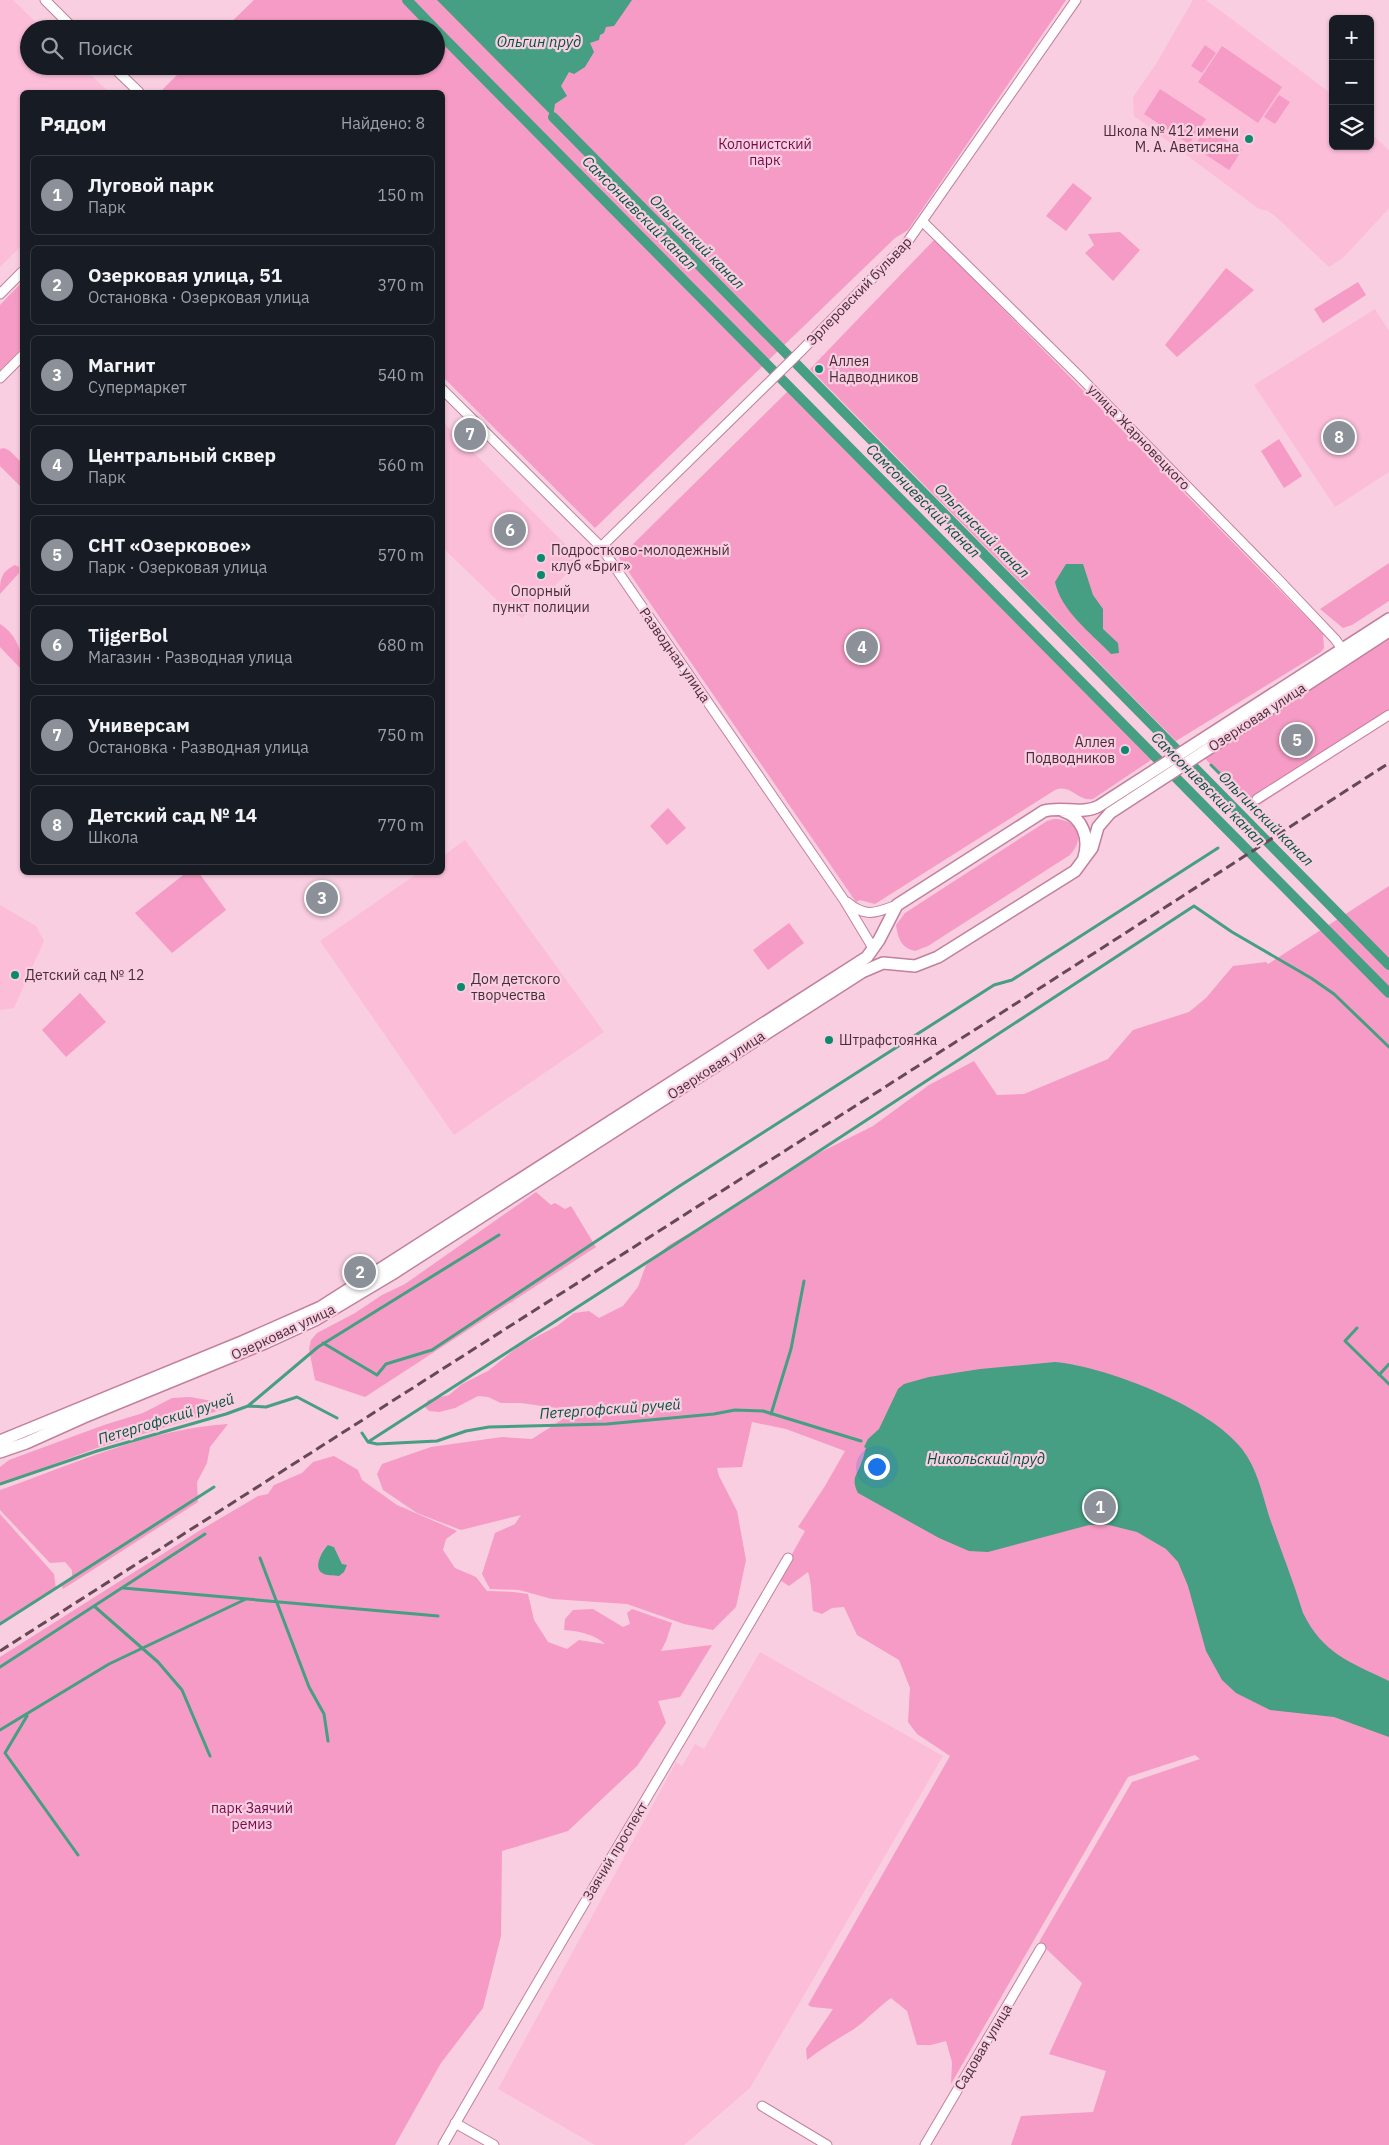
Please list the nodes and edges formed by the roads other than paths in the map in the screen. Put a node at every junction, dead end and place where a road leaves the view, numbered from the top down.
1 (45, 0) edge
2 (1076, 0) edge
3 (65, 20) edge
4 (121, 75) edge
5 (137, 90) edge
6 (923, 222) junction
7 (20, 274) edge
8 (0, 294) edge
9 (20, 358) edge
10 (0, 378) edge
11 (445, 392) edge
12 (601, 547) junction
13 (1389, 619) edge
14 (1389, 631) edge
15 (1346, 653) junction
16 (1389, 715) edge
17 (1154, 777) junction
18 (1257, 799) dead end
19 (1055, 808) junction
20 (1082, 863) junction
21 (844, 900) junction
22 (897, 905) junction
23 (873, 948) junction
24 (882, 963) junction
25 (0, 1441) edge
26 (0, 1452) edge
27 (788, 1558) dead end
28 (1041, 1948) dead end
29 (762, 2106) dead end
30 (455, 2123) junction
31 (442, 2145) edge
32 (494, 2145) edge
33 (827, 2145) edge
34 (925, 2145) edge

1 - 3 street
2 - 6 street, Эрлеровский бульвар
4 - 5 street
6 - 12 street, Эрлеровский бульвар
6 - 15 street, улица Жарновецкого
7 - 8 street
9 - 10 street
11 - 12 street, Разводная улица
12 - 21 street, Разводная улица
13 - 15 street, Озерковая улица
14 - 15 street, Озерковая улица
15 - 17 street, Озерковая улица
16 - 18 street
17 - 19 street, Озерковая улица
17 - 20 street, Озерковая улица
19 - 20 street
19 - 22 street, Озерковая улица
20 - 24 street, Озерковая улица
21 - 22 street, Озерковая улица
21 - 23 street, Разводная улица
22 - 23 street, Озерковая улица
23 - 24 street
23 - 25 street, Озерковая улица
24 - 26 street, Озерковая улица
27 - 30 street, Заячий проспект
28 - 34 street, Садовая улица
29 - 33 street
30 - 31 street, Заячий проспект
30 - 32 street

